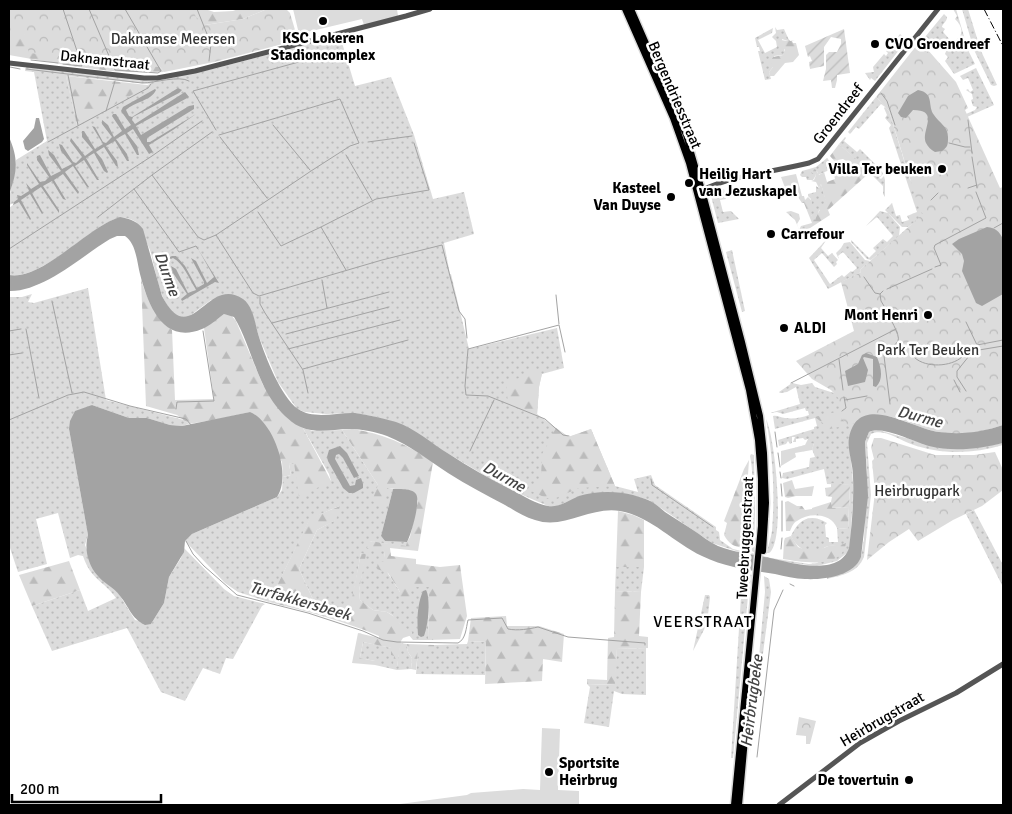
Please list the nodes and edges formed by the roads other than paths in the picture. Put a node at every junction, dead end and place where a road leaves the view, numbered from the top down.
1 (430, 9) edge
2 (625, 9) edge
3 (630, 9) edge
4 (938, 9) edge
5 (9, 63) edge
6 (700, 191) junction
7 (759, 576) junction
8 (1003, 664) edge
9 (734, 805) edge
10 (739, 805) edge
11 (779, 805) edge

1 - 5 street, Daknamstraat
2 - 6 main road, Bergendriesstraat
3 - 6 main road, Bergendriesstraat
4 - 6 street, Groendreef
6 - 7 main road, Tweebruggenstraat
7 - 9 main road, Tweebruggenstraat
7 - 10 main road, Tweebruggenstraat
8 - 11 street, Heirbrugstraat

